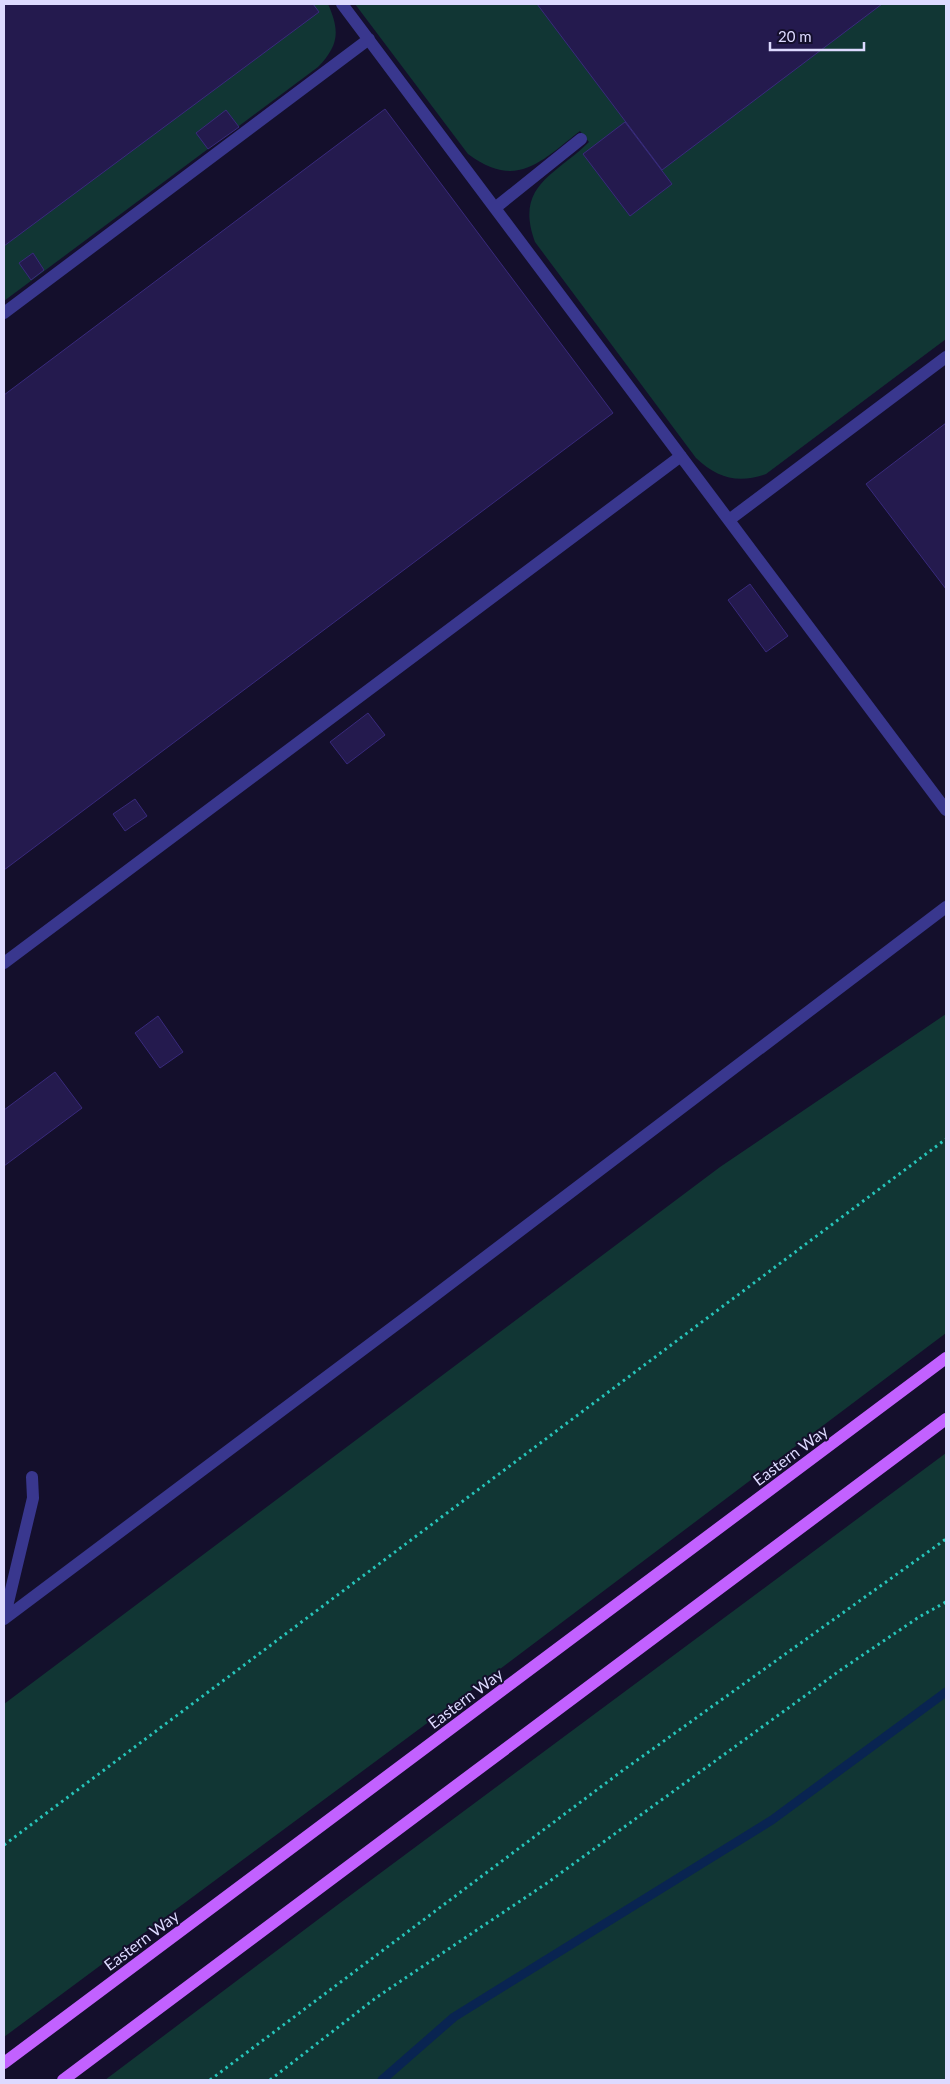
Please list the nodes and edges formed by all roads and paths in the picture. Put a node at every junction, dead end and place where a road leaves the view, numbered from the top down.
1 (342, 4) edge
2 (368, 39) junction
3 (582, 139) dead end
4 (495, 208) junction
5 (4, 313) edge
6 (946, 357) edge
7 (681, 456) junction
8 (729, 520) junction
9 (946, 810) edge
10 (946, 907) edge
11 (4, 963) edge
12 (946, 1139) edge
13 (946, 1358) edge
14 (946, 1419) edge
15 (32, 1477) dead end
16 (946, 1539) edge
17 (946, 1602) edge
18 (4, 1619) edge
19 (4, 1845) edge
20 (4, 2063) edge
21 (63, 2080) edge
22 (210, 2080) edge
23 (270, 2080) edge

1 - 2 lane
2 - 4 lane
2 - 5 lane
3 - 4 lane
4 - 7 lane
6 - 8 lane
7 - 8 lane
7 - 11 lane
8 - 9 lane
10 - 18 lane
12 - 19 path
13 - 20 main road, Eastern Way
14 - 21 main road
15 - 18 lane
16 - 22 path
17 - 23 path

